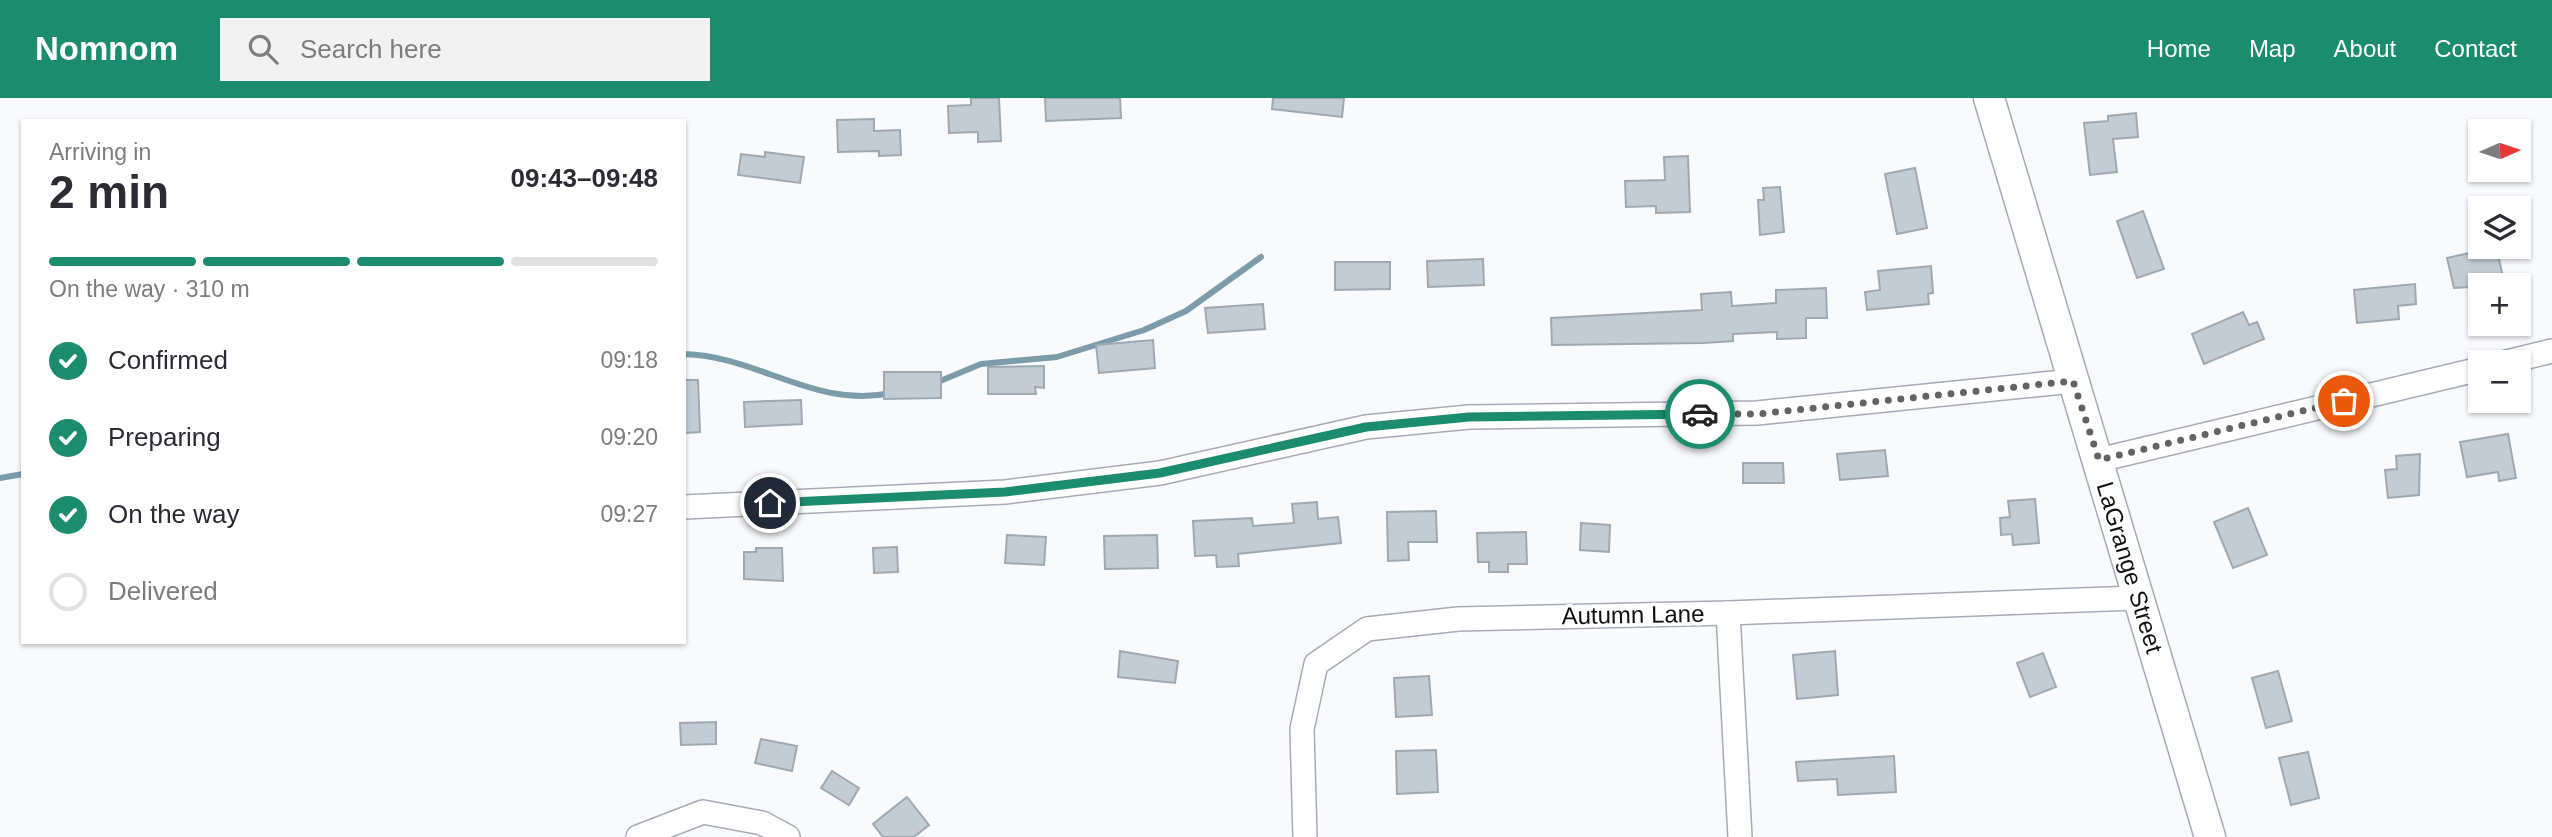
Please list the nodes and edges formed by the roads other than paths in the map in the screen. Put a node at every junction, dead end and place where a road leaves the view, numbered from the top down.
1 (1990, 98) edge
2 (2552, 351) edge
3 (2531, 356) edge
4 (2468, 372) edge
5 (2073, 381) junction
6 (2099, 460) junction
7 (686, 507) edge
8 (2136, 598) junction
9 (1728, 613) junction
10 (638, 837) edge
11 (788, 837) edge
12 (1305, 837) edge
13 (1740, 837) edge
14 (2210, 837) edge

1 - 5 street, LaGrange Street
2 - 3 street
4 - 6 street
5 - 6 street, LaGrange Street
5 - 7 street
6 - 8 street, LaGrange Street
8 - 9 street, Autumn Lane
8 - 14 street, LaGrange Street
9 - 12 street, Autumn Lane
9 - 13 street
10 - 11 street

